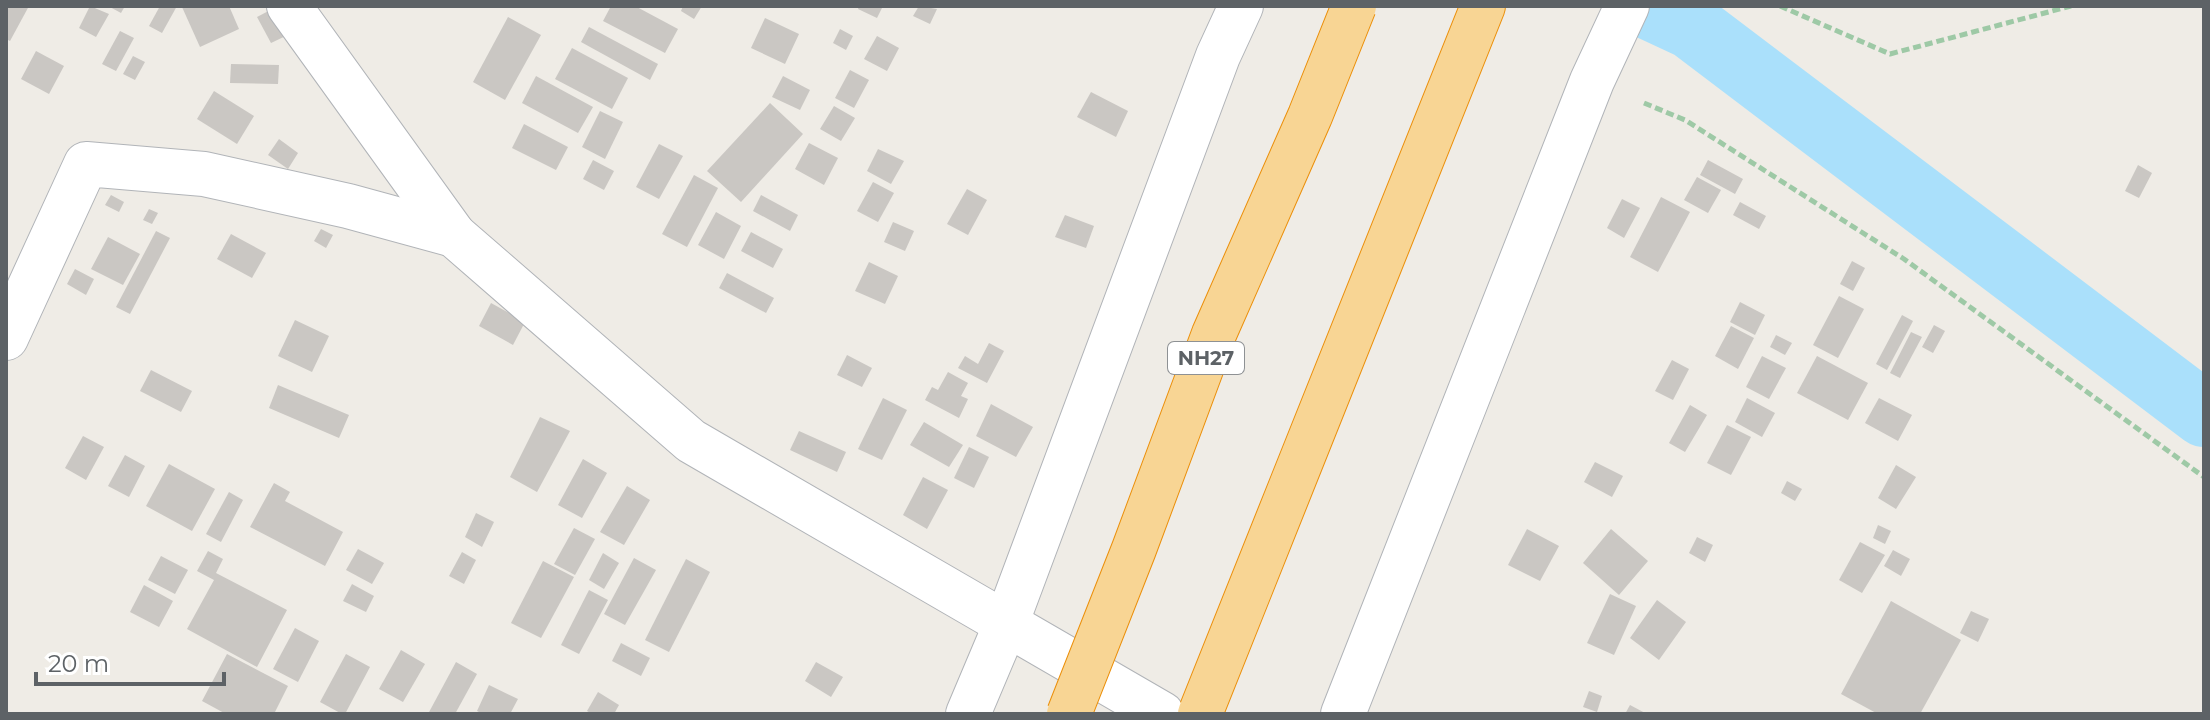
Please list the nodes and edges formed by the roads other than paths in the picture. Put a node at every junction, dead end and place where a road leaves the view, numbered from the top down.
1 (289, 6) edge
2 (1241, 6) edge
3 (1354, 6) edge
4 (1483, 6) edge
5 (1624, 14) edge
6 (454, 235) junction
7 (6, 338) edge
8 (1006, 624) junction
9 (968, 714) edge
10 (1069, 714) edge
11 (1162, 714) edge
12 (1200, 714) edge
13 (1343, 714) edge

1 - 6 street
2 - 8 street
3 - 10 highway, NH27, bridge
4 - 12 highway
5 - 13 street
6 - 7 street
6 - 8 street
8 - 9 street
8 - 11 street

